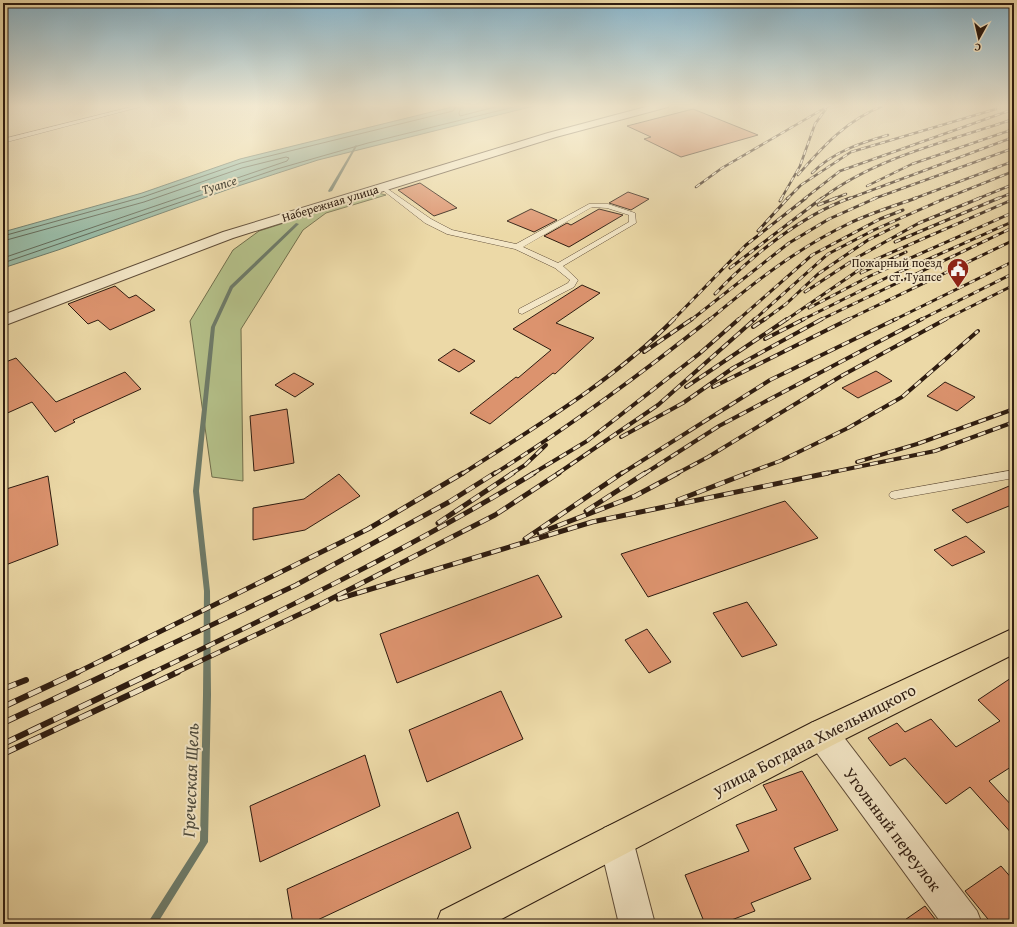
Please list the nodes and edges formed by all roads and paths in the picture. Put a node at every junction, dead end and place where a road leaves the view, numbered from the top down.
1 (509, 148) edge
2 (382, 188) junction
3 (517, 247) junction
4 (558, 266) junction
5 (522, 311) dead end
6 (3, 321) edge
7 (1014, 474) edge
8 (895, 495) dead end
9 (1014, 640) edge
10 (822, 734) junction
11 (616, 840) junction
12 (454, 924) edge
13 (637, 924) edge
14 (964, 924) edge

1 - 2 street, Набережная улица
2 - 3 lane
2 - 6 street, Набережная улица
3 - 4 lane
3 - 4 lane
4 - 5 lane
7 - 8 lane
9 - 10 main road, улица Богдана Хмельницкого
10 - 11 main road, улица Богдана Хмельницкого
10 - 14 street, Угольный переулок
11 - 12 main road, улица Богдана Хмельницкого
11 - 13 street

